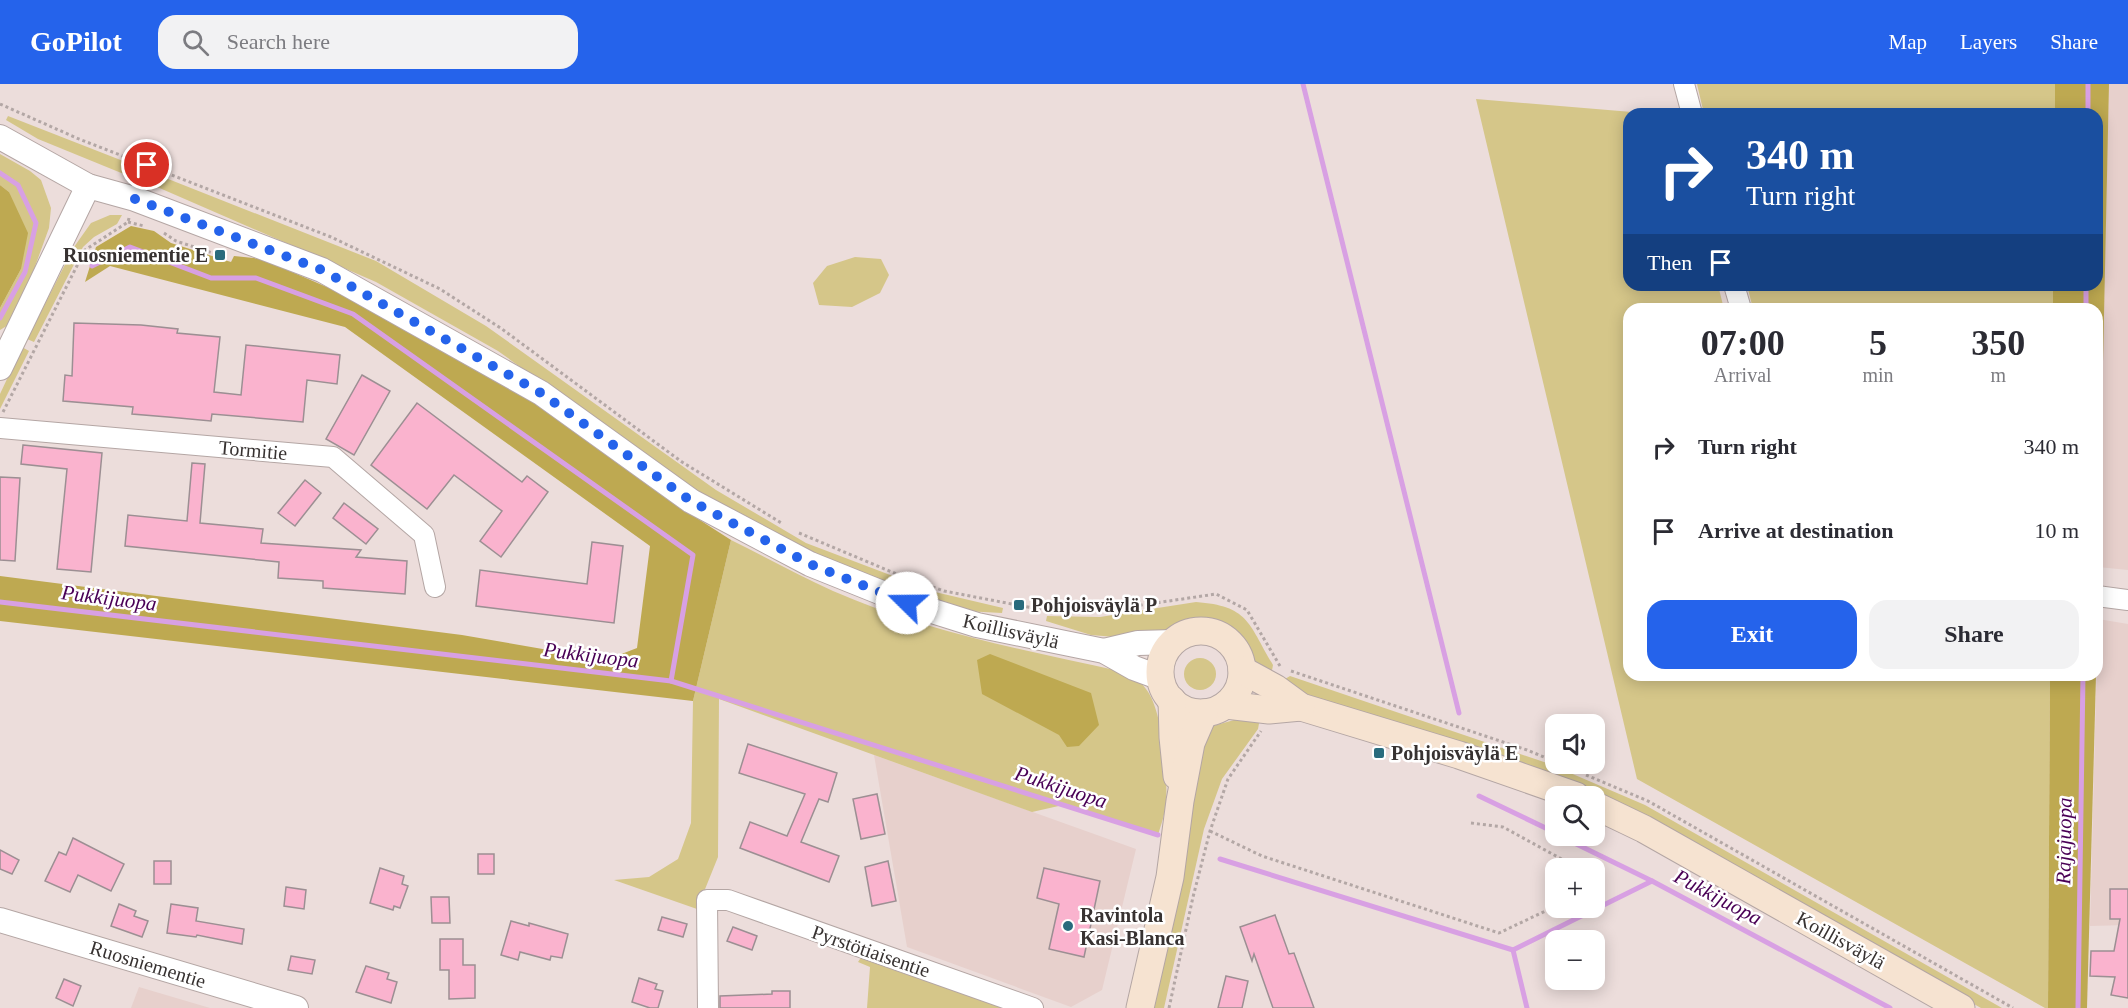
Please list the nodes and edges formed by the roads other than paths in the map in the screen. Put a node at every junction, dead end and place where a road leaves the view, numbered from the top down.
1 (1684, 84) edge
2 (1690, 108) edge
3 (0, 137) edge
4 (88, 186) junction
5 (2, 356) edge
6 (0, 428) edge
7 (435, 587) dead end
8 (2103, 597) edge
9 (2128, 600) edge
10 (1174, 642) junction
11 (1104, 651) junction
12 (1242, 670) junction
13 (1166, 689) junction
14 (1301, 708) junction
15 (1215, 709) junction
16 (1547, 786) edge
17 (1180, 801) junction
18 (1605, 810) edge
19 (0, 920) edge
20 (296, 1008) edge
21 (708, 1008) edge
22 (1033, 1008) edge
23 (1140, 1008) edge
24 (1961, 1008) edge

1 - 2 street
3 - 4 street
4 - 5 street
4 - 11 street, Koillisväylä
6 - 7 street, Tormitie
8 - 9 street
10 - 11 street, Koillisväylä
10 - 12 main road
10 - 13 main road
11 - 13 street, Koillisväylä
12 - 14 main road
12 - 15 main road
13 - 15 main road
13 - 17 main road
14 - 15 main road
14 - 16 main road
15 - 17 main road
17 - 23 main road
18 - 24 main road, Koillisväylä
19 - 20 street, Ruosniementie
21 - 22 street, Pyrstötiaisentie

